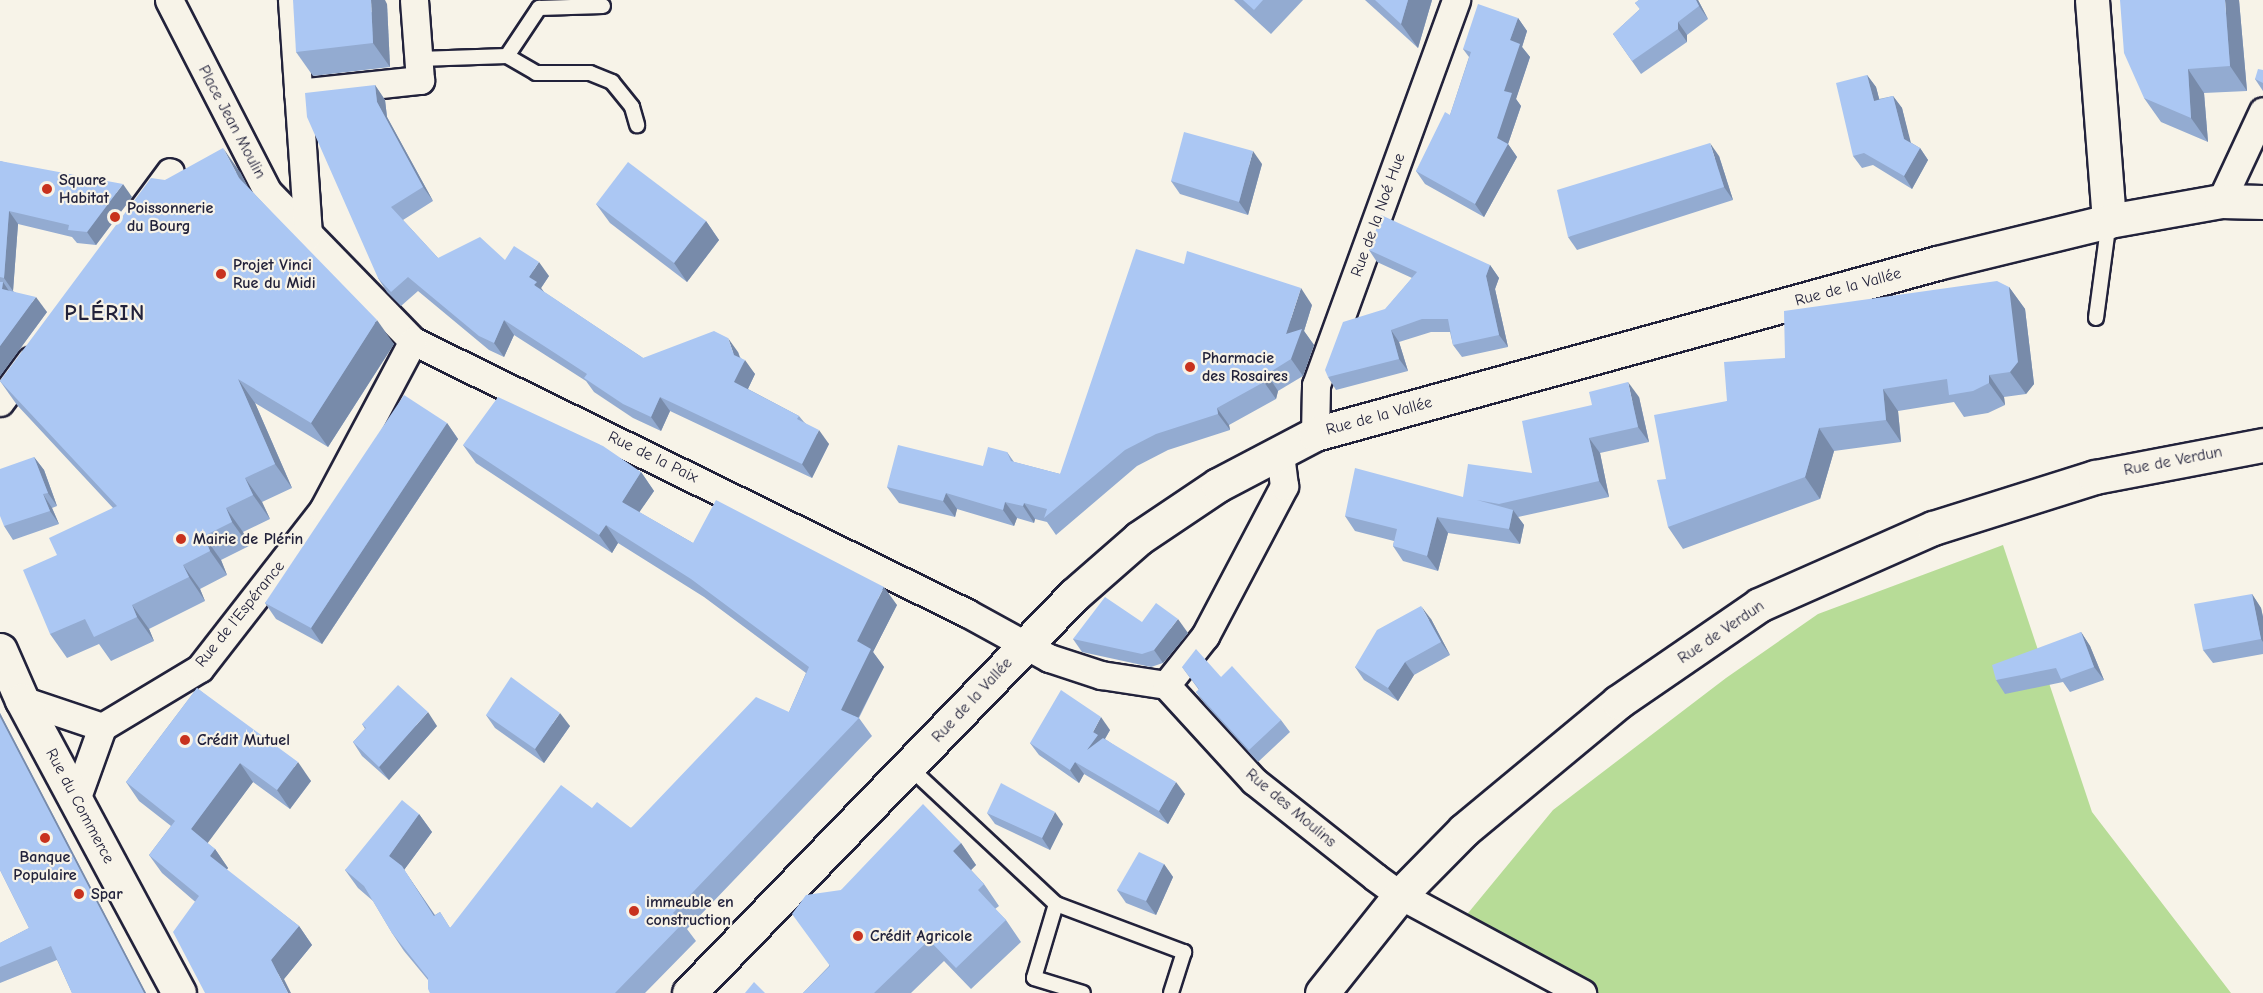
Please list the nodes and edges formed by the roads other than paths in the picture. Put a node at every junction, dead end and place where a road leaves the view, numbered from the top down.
1 (169, 0) edge
2 (292, 0) edge
3 (414, 0) edge
4 (1456, 0) edge
5 (2092, 0) edge
6 (603, 6) dead end
7 (507, 56) junction
8 (418, 59) junction
9 (298, 93) junction
10 (2263, 111) edge
11 (637, 125) dead end
12 (170, 172) dead end
13 (2220, 201) junction
14 (2263, 202) edge
15 (2109, 221) junction
16 (126, 231) edge
17 (308, 235) junction
18 (2096, 318) dead end
19 (413, 341) junction
20 (42, 345) edge
21 (0, 402) edge
22 (1315, 434) junction
23 (2263, 445) edge
24 (1280, 452) junction
25 (1024, 644) junction
26 (0, 650) edge
27 (1167, 686) junction
28 (22, 700) junction
29 (102, 727) junction
30 (908, 766) junction
31 (77, 797) junction
32 (1400, 895) junction
33 (1056, 904) junction
34 (178, 993) edge
35 (689, 993) edge
36 (1083, 993) edge
37 (1171, 993) edge
38 (1322, 993) edge
39 (1582, 993) edge

1 - 17 street, Place Jean Moulin
2 - 9 street
3 - 8 street
4 - 22 street, Rue de la Noé Hue
5 - 15 street
6 - 7 lane
7 - 8 lane
7 - 11 lane
8 - 9 street
9 - 17 street
10 - 13 street
12 - 16 street
13 - 14 street, Rue de la Vallée
13 - 15 street, Rue de la Vallée
15 - 18 lane
15 - 22 street, Rue de la Vallée
17 - 19 street, Rue de la Paix
19 - 25 street, Rue de la Paix
19 - 29 street, Rue de l'Espérance
20 - 21 street
22 - 24 street, Rue de la Vallée
23 - 32 street, Rue de Verdun
24 - 25 street, Rue de la Vallée
24 - 27 street
25 - 27 street
25 - 30 street, Rue de la Vallée
26 - 28 street, Rue du Commerce
27 - 32 street, Rue des Moulins
28 - 29 street
28 - 31 street, Rue du Commerce
29 - 31 street
30 - 33 lane
30 - 35 street, Rue de la Vallée
31 - 34 street, Rue du Commerce
32 - 38 street, Rue de Verdun
32 - 39 street, Rue des Moulins
33 - 36 lane
33 - 37 lane

